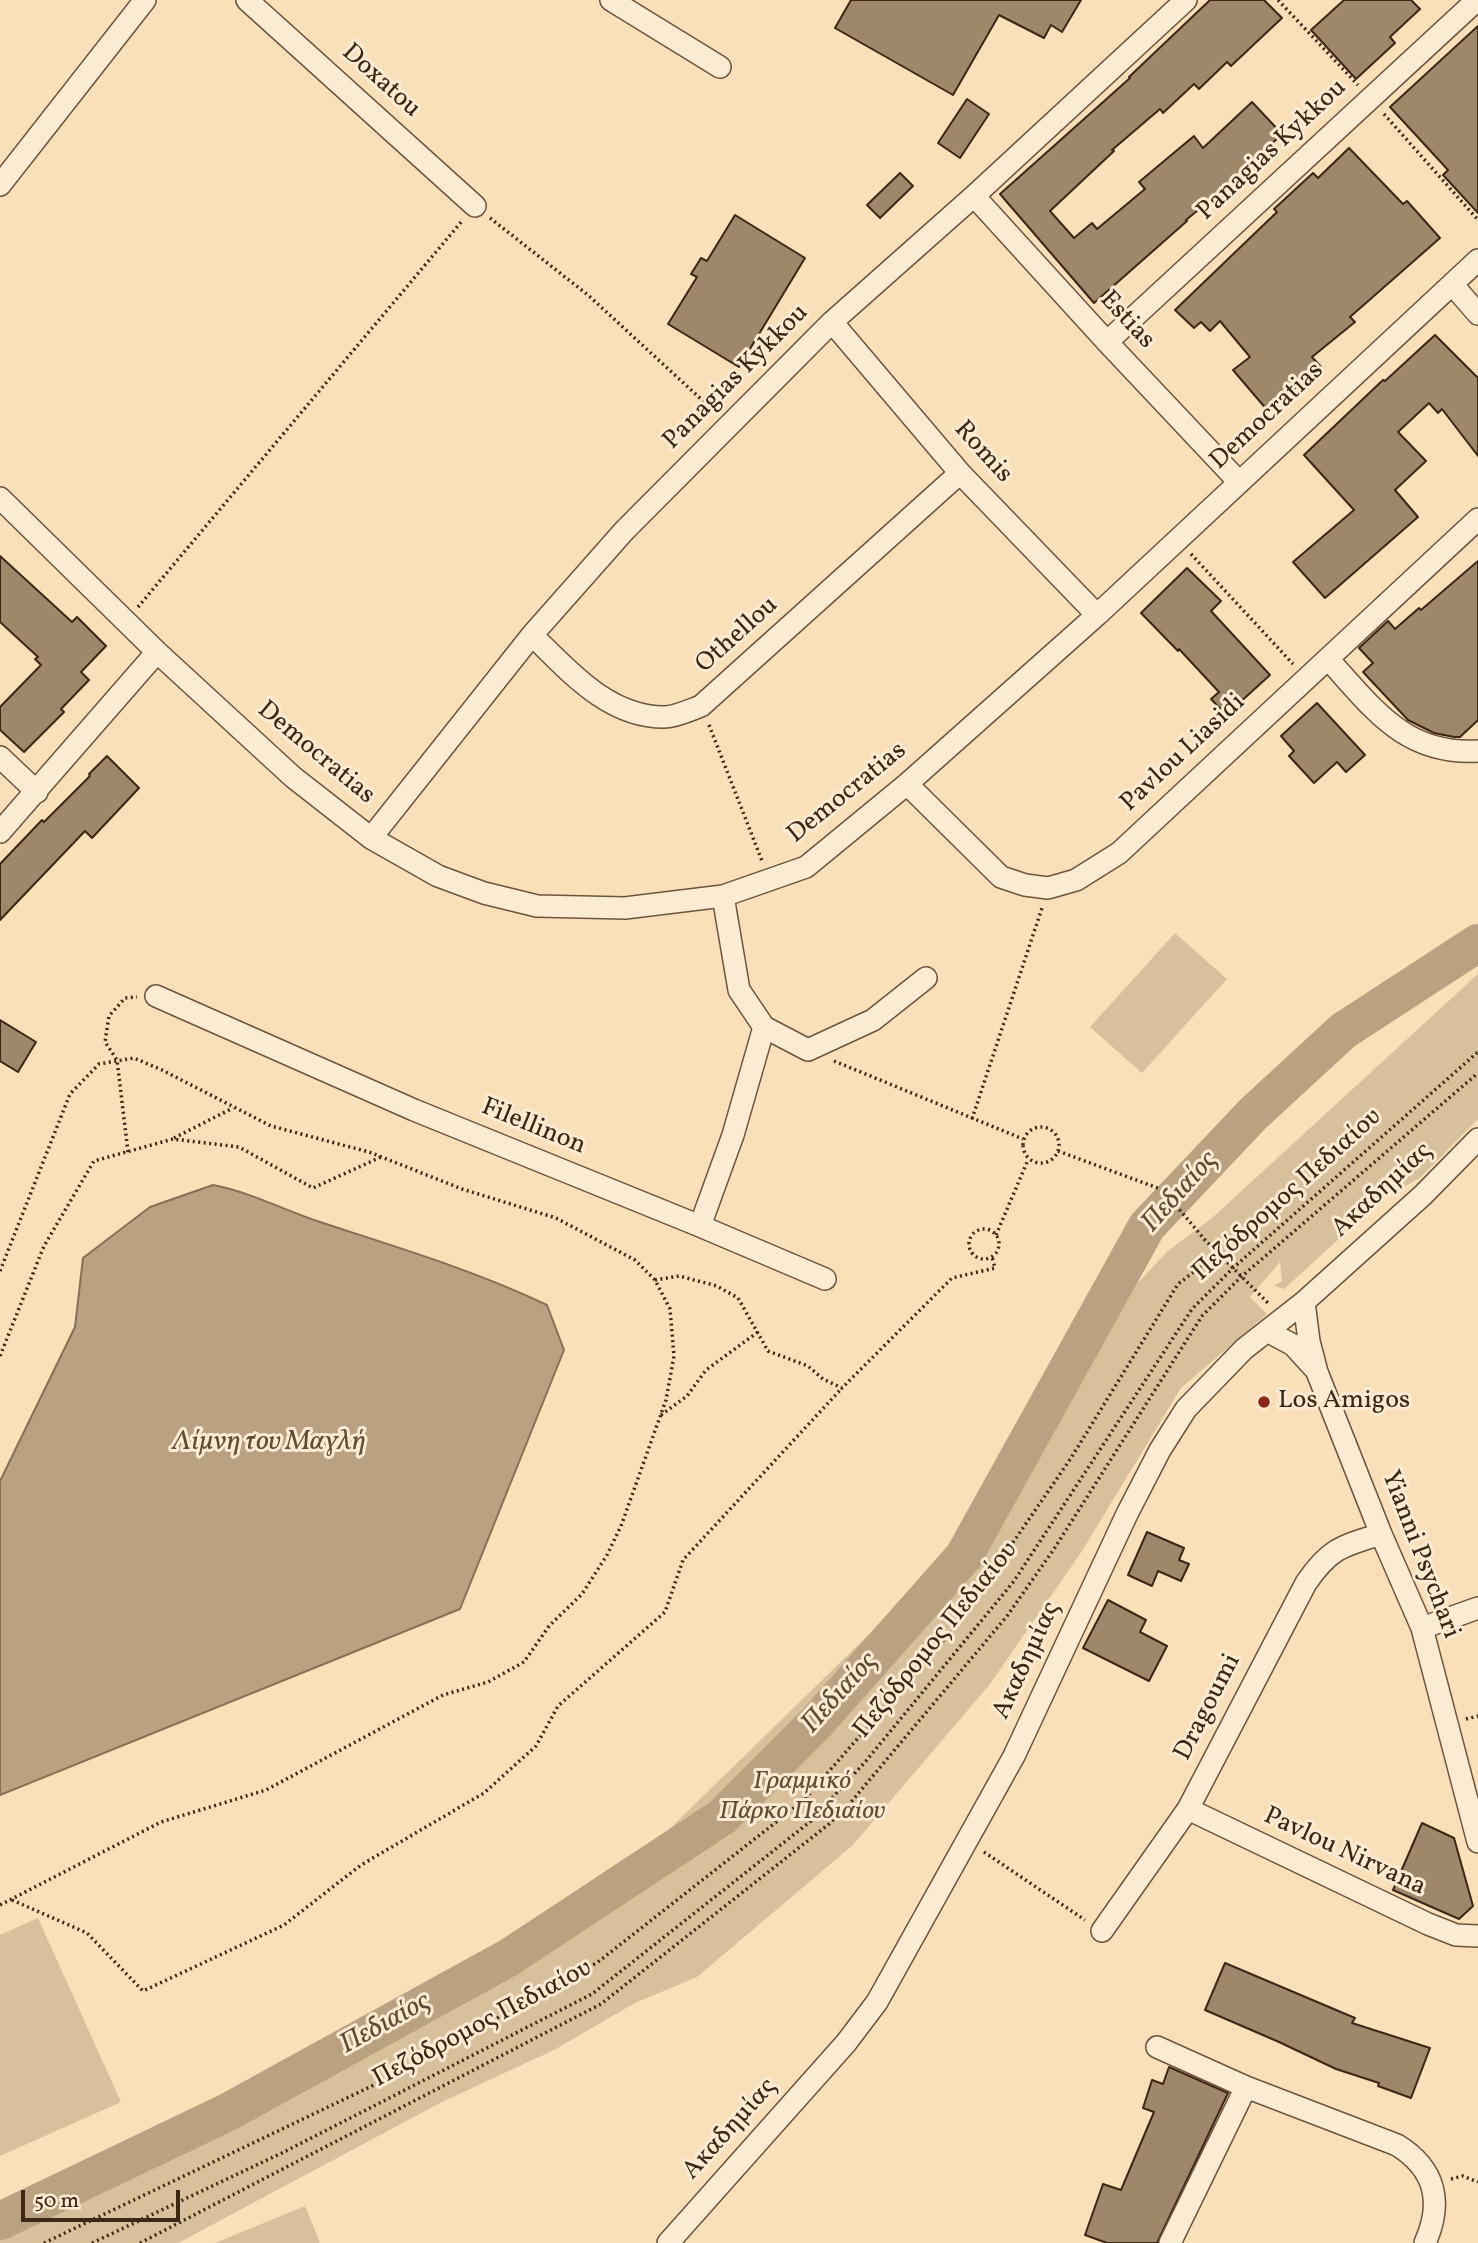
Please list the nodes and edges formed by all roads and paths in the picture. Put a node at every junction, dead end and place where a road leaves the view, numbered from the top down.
1 (145, 0) edge
2 (247, 0) edge
3 (611, 0) edge
4 (1186, 0) edge
5 (1278, 0) edge
6 (1476, 0) edge
7 (720, 67) dead end
8 (1370, 99) junction
9 (0, 185) edge
10 (974, 196) junction
11 (475, 206) junction
12 (1478, 220) edge
13 (1478, 260) edge
14 (1452, 284) junction
15 (1478, 314) edge
16 (832, 322) junction
17 (1107, 342) junction
18 (729, 424) junction
19 (960, 473) junction
20 (1239, 482) junction
21 (0, 498) edge
22 (1478, 519) edge
23 (1177, 540) junction
24 (1097, 615) junction
25 (126, 622) junction
26 (532, 635) junction
27 (157, 652) junction
28 (1328, 659) junction
29 (1307, 678) junction
30 (701, 706) junction
31 (1478, 751) edge
32 (0, 757) edge
33 (907, 784) junction
34 (37, 792) junction
35 (0, 832) edge
36 (371, 838) junction
37 (769, 880) junction
38 (1048, 888) junction
39 (723, 896) junction
40 (926, 978) dead end
41 (156, 996) joint
42 (764, 1027) junction
43 (808, 1050) junction
44 (1478, 1052) edge
45 (117, 1060) junction
46 (1478, 1073) edge
47 (235, 1108) junction
48 (972, 1119) junction
49 (173, 1139) junction
50 (1023, 1139) junction
51 (1478, 1139) edge
52 (1058, 1151) junction
53 (128, 1152) junction
54 (381, 1157) junction
55 (1028, 1159) junction
56 (700, 1226) junction
57 (996, 1235) junction
58 (992, 1257) junction
59 (1224, 1260) junction
60 (1233, 1268) junction
61 (0, 1271) edge
62 (1241, 1277) junction
63 (825, 1279) dead end
64 (655, 1280) junction
65 (1304, 1302) junction
66 (1275, 1324) junction
67 (758, 1332) junction
68 (0, 1356) edge
69 (1317, 1372) junction
70 (842, 1388) junction
71 (661, 1415) junction
72 (1381, 1534) junction
73 (1478, 1608) edge
74 (1422, 1628) junction
75 (1188, 1809) junction
76 (967, 1841) junction
77 (1478, 1842) edge
78 (12, 1900) junction
79 (0, 1905) edge
80 (1102, 1931) joint
81 (1478, 1936) edge
82 (1157, 2047) dead end
83 (1246, 2087) junction
84 (1478, 2182) edge
85 (1432, 2185) junction
86 (44, 2243) edge
87 (92, 2243) edge
88 (140, 2243) edge
89 (668, 2243) edge
90 (1170, 2243) edge
91 (1425, 2243) edge

1 - 9 street
2 - 11 street, Doxatou
3 - 7 street
4 - 10 street, Panagias Kykkou
5 - 8 path
6 - 8 street, Panagias Kykkou
8 - 12 path
8 - 17 street, Panagias Kykkou
10 - 16 street, Panagias Kykkou
10 - 17 street, Estias
11 - 18 path
11 - 25 path
13 - 14 street, Democratias
14 - 15 street
14 - 20 street, Democratias
16 - 18 street, Panagias Kykkou
16 - 19 street, Romis
17 - 20 street, Estias
18 - 26 street, Panagias Kykkou
19 - 24 street, Romis
19 - 30 street, Othellou
20 - 23 street, Democratias
21 - 25 street, Democratias
22 - 28 street, Pavlou Liasidi
23 - 24 street, Democratias
23 - 29 path
24 - 33 street, Democratias
25 - 27 street, Democratias
26 - 30 street, Othellou
26 - 36 street, Panagias Kykkou
27 - 34 street
27 - 36 street, Democratias
28 - 29 street, Pavlou Liasidi
28 - 31 street
29 - 38 street, Pavlou Liasidi
30 - 37 path
32 - 34 street
33 - 37 street, Democratias
33 - 38 street, Pavlou Liasidi
34 - 35 street
36 - 39 street, Democratias
37 - 39 street, Democratias
38 - 48 path
39 - 42 street
40 - 43 street
41 - 45 path
41 - 56 street, Filellinon
42 - 43 street
42 - 56 street
43 - 48 path
44 - 60 path, Πεζόδρομος Πεδιαίου
45 - 47 path
45 - 53 path
45 - 61 path
46 - 62 path
47 - 49 path
47 - 54 path
48 - 50 path
49 - 53 path
49 - 54 path
50 - 52 path
50 - 55 path
51 - 65 street, Ακαδημίας
52 - 55 path
52 - 59 path
53 - 68 path
54 - 64 path
55 - 57 path
56 - 63 street, Filellinon
57 - 58 path
57 - 58 path
58 - 70 path
59 - 60 path
59 - 86 path
60 - 62 path
60 - 87 path, Πεζόδρομος Πεδιαίου
62 - 66 path
62 - 88 path
64 - 67 path
64 - 71 path
65 - 66 street, Ακαδημίας
65 - 69 street, Yianni Psychari
66 - 69 street, Yianni Psychari
66 - 76 street, Ακαδημίας
67 - 70 path
67 - 71 path
69 - 72 street, Yianni Psychari
70 - 78 path
71 - 78 path
72 - 74 street, Yianni Psychari
72 - 75 street, Dragoumi
73 - 74 street
74 - 77 street, Yianni Psychari
75 - 80 street, Dragoumi
75 - 81 street, Pavlou Nirvana
76 - 80 path
76 - 89 street, Ακαδημίας
78 - 79 path
82 - 83 street
83 - 85 street
83 - 90 street
84 - 85 path
85 - 91 street

